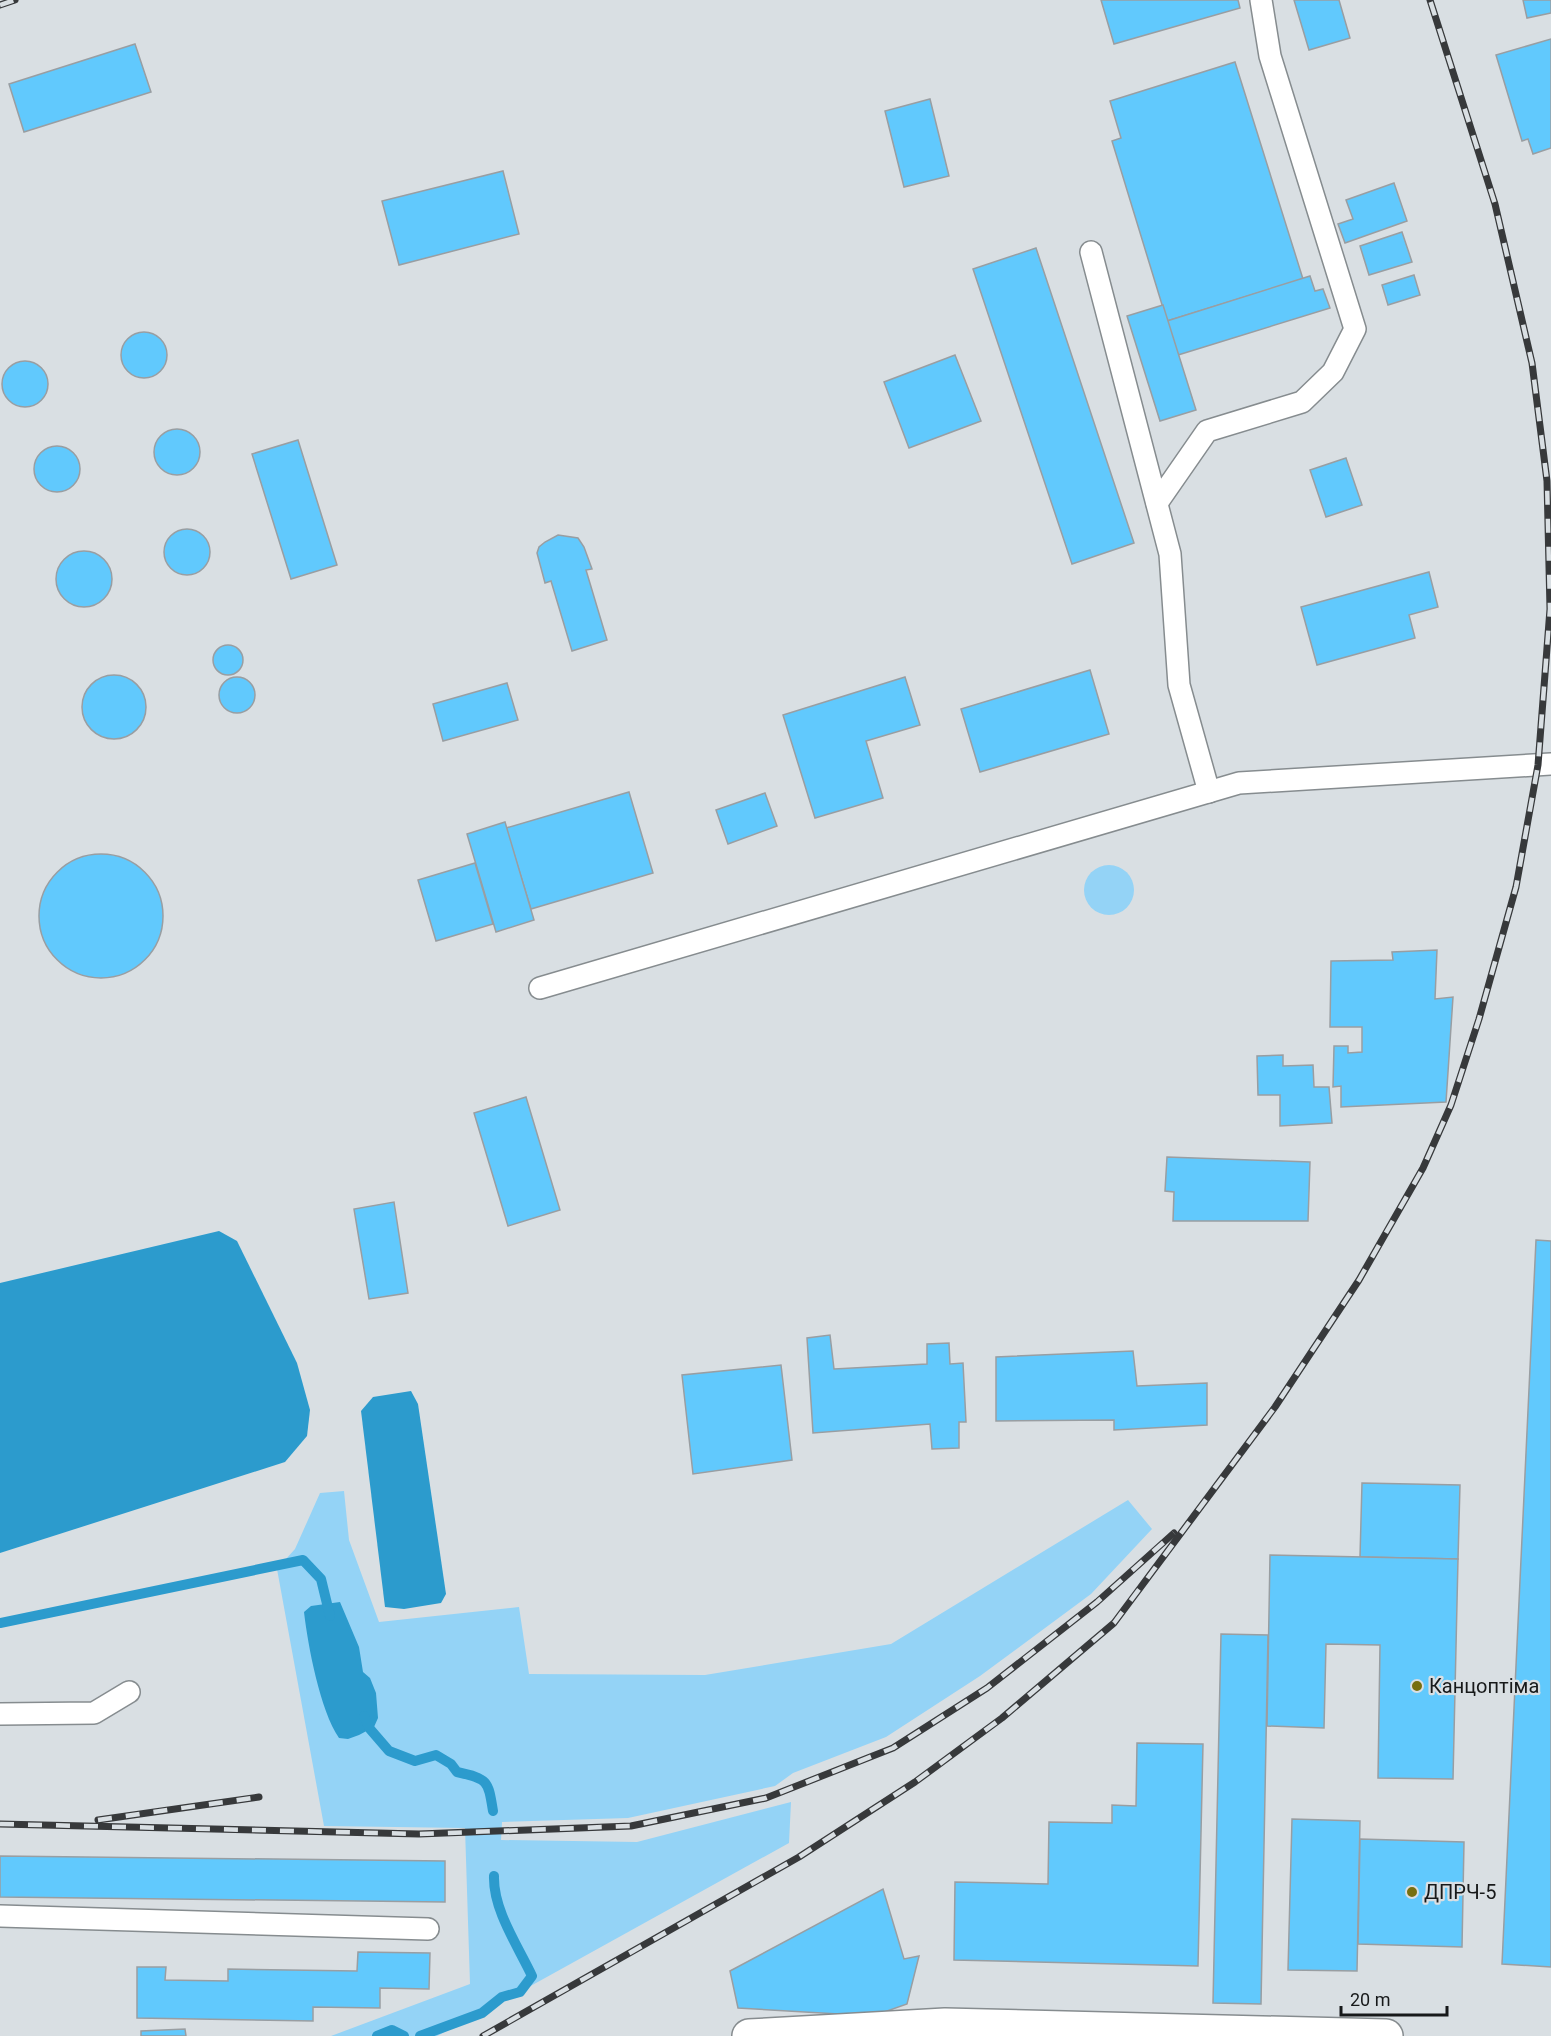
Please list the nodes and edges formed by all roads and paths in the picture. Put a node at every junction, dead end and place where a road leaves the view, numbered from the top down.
1 (1261, 0) edge
2 (1092, 252) dead end
3 (1157, 503) junction
4 (1551, 764) edge
5 (1209, 792) junction
6 (540, 988) dead end
7 (129, 1692) dead end
8 (0, 1714) edge
9 (0, 1916) edge
10 (428, 1929) dead end
11 (749, 2036) edge
12 (1386, 2036) edge

1 - 3 lane
2 - 3 lane
3 - 5 lane
4 - 5 lane
5 - 6 lane
7 - 8 lane
9 - 10 lane
11 - 12 street

